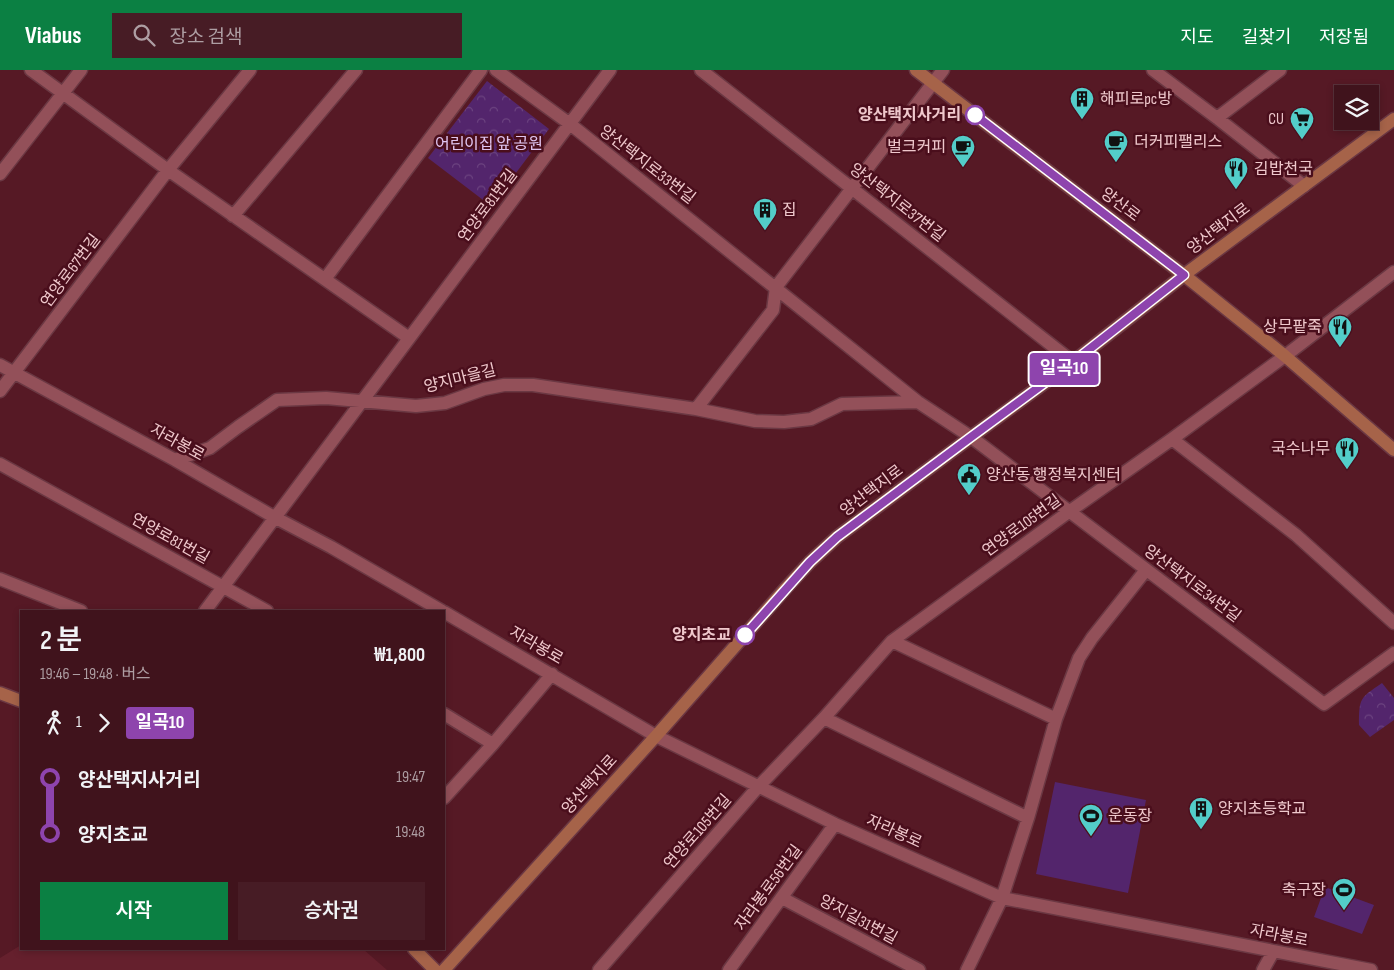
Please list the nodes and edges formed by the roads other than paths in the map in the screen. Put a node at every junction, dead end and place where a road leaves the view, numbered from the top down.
1 (31, 70) edge
2 (81, 70) edge
3 (250, 70) edge
4 (356, 70) edge
5 (481, 70) edge
6 (496, 70) edge
7 (610, 70) edge
8 (701, 70) edge
9 (916, 70) edge
10 (943, 70) edge
11 (1154, 70) edge
12 (1280, 70) edge
13 (933, 82) junction
14 (63, 93) junction
15 (1217, 118) junction
16 (1394, 119) edge
17 (570, 124) junction
18 (168, 170) junction
19 (0, 174) edge
20 (1304, 186) junction
21 (851, 189) junction
22 (233, 216) junction
23 (1394, 272) edge
24 (1184, 275) junction
25 (325, 279) junction
26 (776, 287) junction
27 (409, 338) junction
28 (1285, 356) junction
29 (1073, 362) junction
30 (0, 364) edge
31 (14, 372) junction
32 (0, 391) edge
33 (362, 401) junction
34 (918, 402) junction
35 (696, 409) junction
36 (971, 437) junction
37 (1172, 439) junction
38 (1394, 450) edge
39 (175, 460) junction
40 (0, 464) edge
41 (1070, 511) junction
42 (274, 518) junction
43 (1146, 570) junction
44 (0, 579) edge
45 (223, 587) junction
46 (78, 610) edge
47 (206, 610) edge
48 (265, 610) edge
49 (440, 610) edge
50 (445, 613) edge
51 (1394, 623) edge
52 (892, 640) junction
53 (1394, 653) edge
54 (552, 674) junction
55 (0, 694) edge
56 (20, 701) edge
57 (445, 715) edge
58 (824, 718) junction
59 (1056, 719) junction
60 (656, 736) junction
61 (493, 744) junction
62 (758, 787) junction
63 (445, 797) edge
64 (1028, 818) junction
65 (835, 824) junction
66 (782, 898) junction
67 (1002, 898) junction
68 (415, 950) edge
69 (1272, 952) junction
70 (435, 970) edge
71 (444, 970) edge
72 (599, 970) edge
73 (729, 970) edge
74 (919, 970) edge
75 (967, 970) edge
76 (1264, 970) edge
77 (1371, 970) edge

1 - 14 street
2 - 14 street
3 - 18 street, 연양로67번길
4 - 22 street
5 - 25 street
6 - 17 street, 양산택지로33번길
7 - 17 street, 연양로81번길
8 - 21 street, 양산택지로37번길
9 - 13 street, 양산로
10 - 13 street
11 - 15 street
12 - 15 street
13 - 21 street
13 - 24 street, 양산로
14 - 18 street
14 - 19 street
15 - 20 street
16 - 20 street, 양산택지로
17 - 26 street, 양산택지로33번길
17 - 27 street, 연양로81번길
18 - 22 street
18 - 31 street, 연양로67번길
20 - 24 street, 양산택지로
21 - 26 street
21 - 29 street, 양산택지로37번길
22 - 25 street
23 - 28 street
24 - 28 street, 양산로
24 - 29 street, 양산택지로
25 - 27 street
26 - 34 street, 양산택지로33번길
26 - 35 street
27 - 33 street, 연양로81번길
28 - 37 street, 연양로105번길
28 - 38 street, 양산로
29 - 36 street, 양산택지로
30 - 31 street, 자라봉로
31 - 32 street, 연양로67번길
31 - 39 street, 자라봉로
33 - 35 street, 양지마을길
33 - 39 street, 양지마을길
33 - 42 street, 연양로81번길
34 - 35 street, 양지마을길
34 - 36 street, 양산택지로33번길
36 - 41 street, 양산택지로34번길
36 - 60 street, 양산택지로
37 - 41 street, 연양로105번길
37 - 51 street
39 - 42 street, 자라봉로
40 - 45 street, 연양로81번길
41 - 43 street, 양산택지로34번길
41 - 52 street, 연양로105번길
42 - 45 street, 연양로81번길
42 - 49 street, 자라봉로
43 - 53 street, 양산택지로34번길
43 - 59 street
44 - 46 street
45 - 47 street, 연양로81번길
45 - 48 street, 연양로81번길
50 - 54 street, 자라봉로
52 - 58 street, 연양로105번길
52 - 59 street
54 - 60 street, 자라봉로
54 - 61 street
55 - 56 street
57 - 61 street
58 - 62 street, 연양로105번길
58 - 64 street
59 - 64 street
60 - 62 street, 자라봉로
60 - 71 street, 양산택지로
61 - 63 street
62 - 65 street, 자라봉로
62 - 72 street, 연양로105번길
64 - 67 street
65 - 66 street, 자라봉로56번길
65 - 67 street, 자라봉로
66 - 73 street, 자라봉로56번길
66 - 74 street, 양지길31번길
67 - 69 street, 자라봉로
67 - 75 street
68 - 70 street
69 - 76 street
69 - 77 street, 자라봉로

